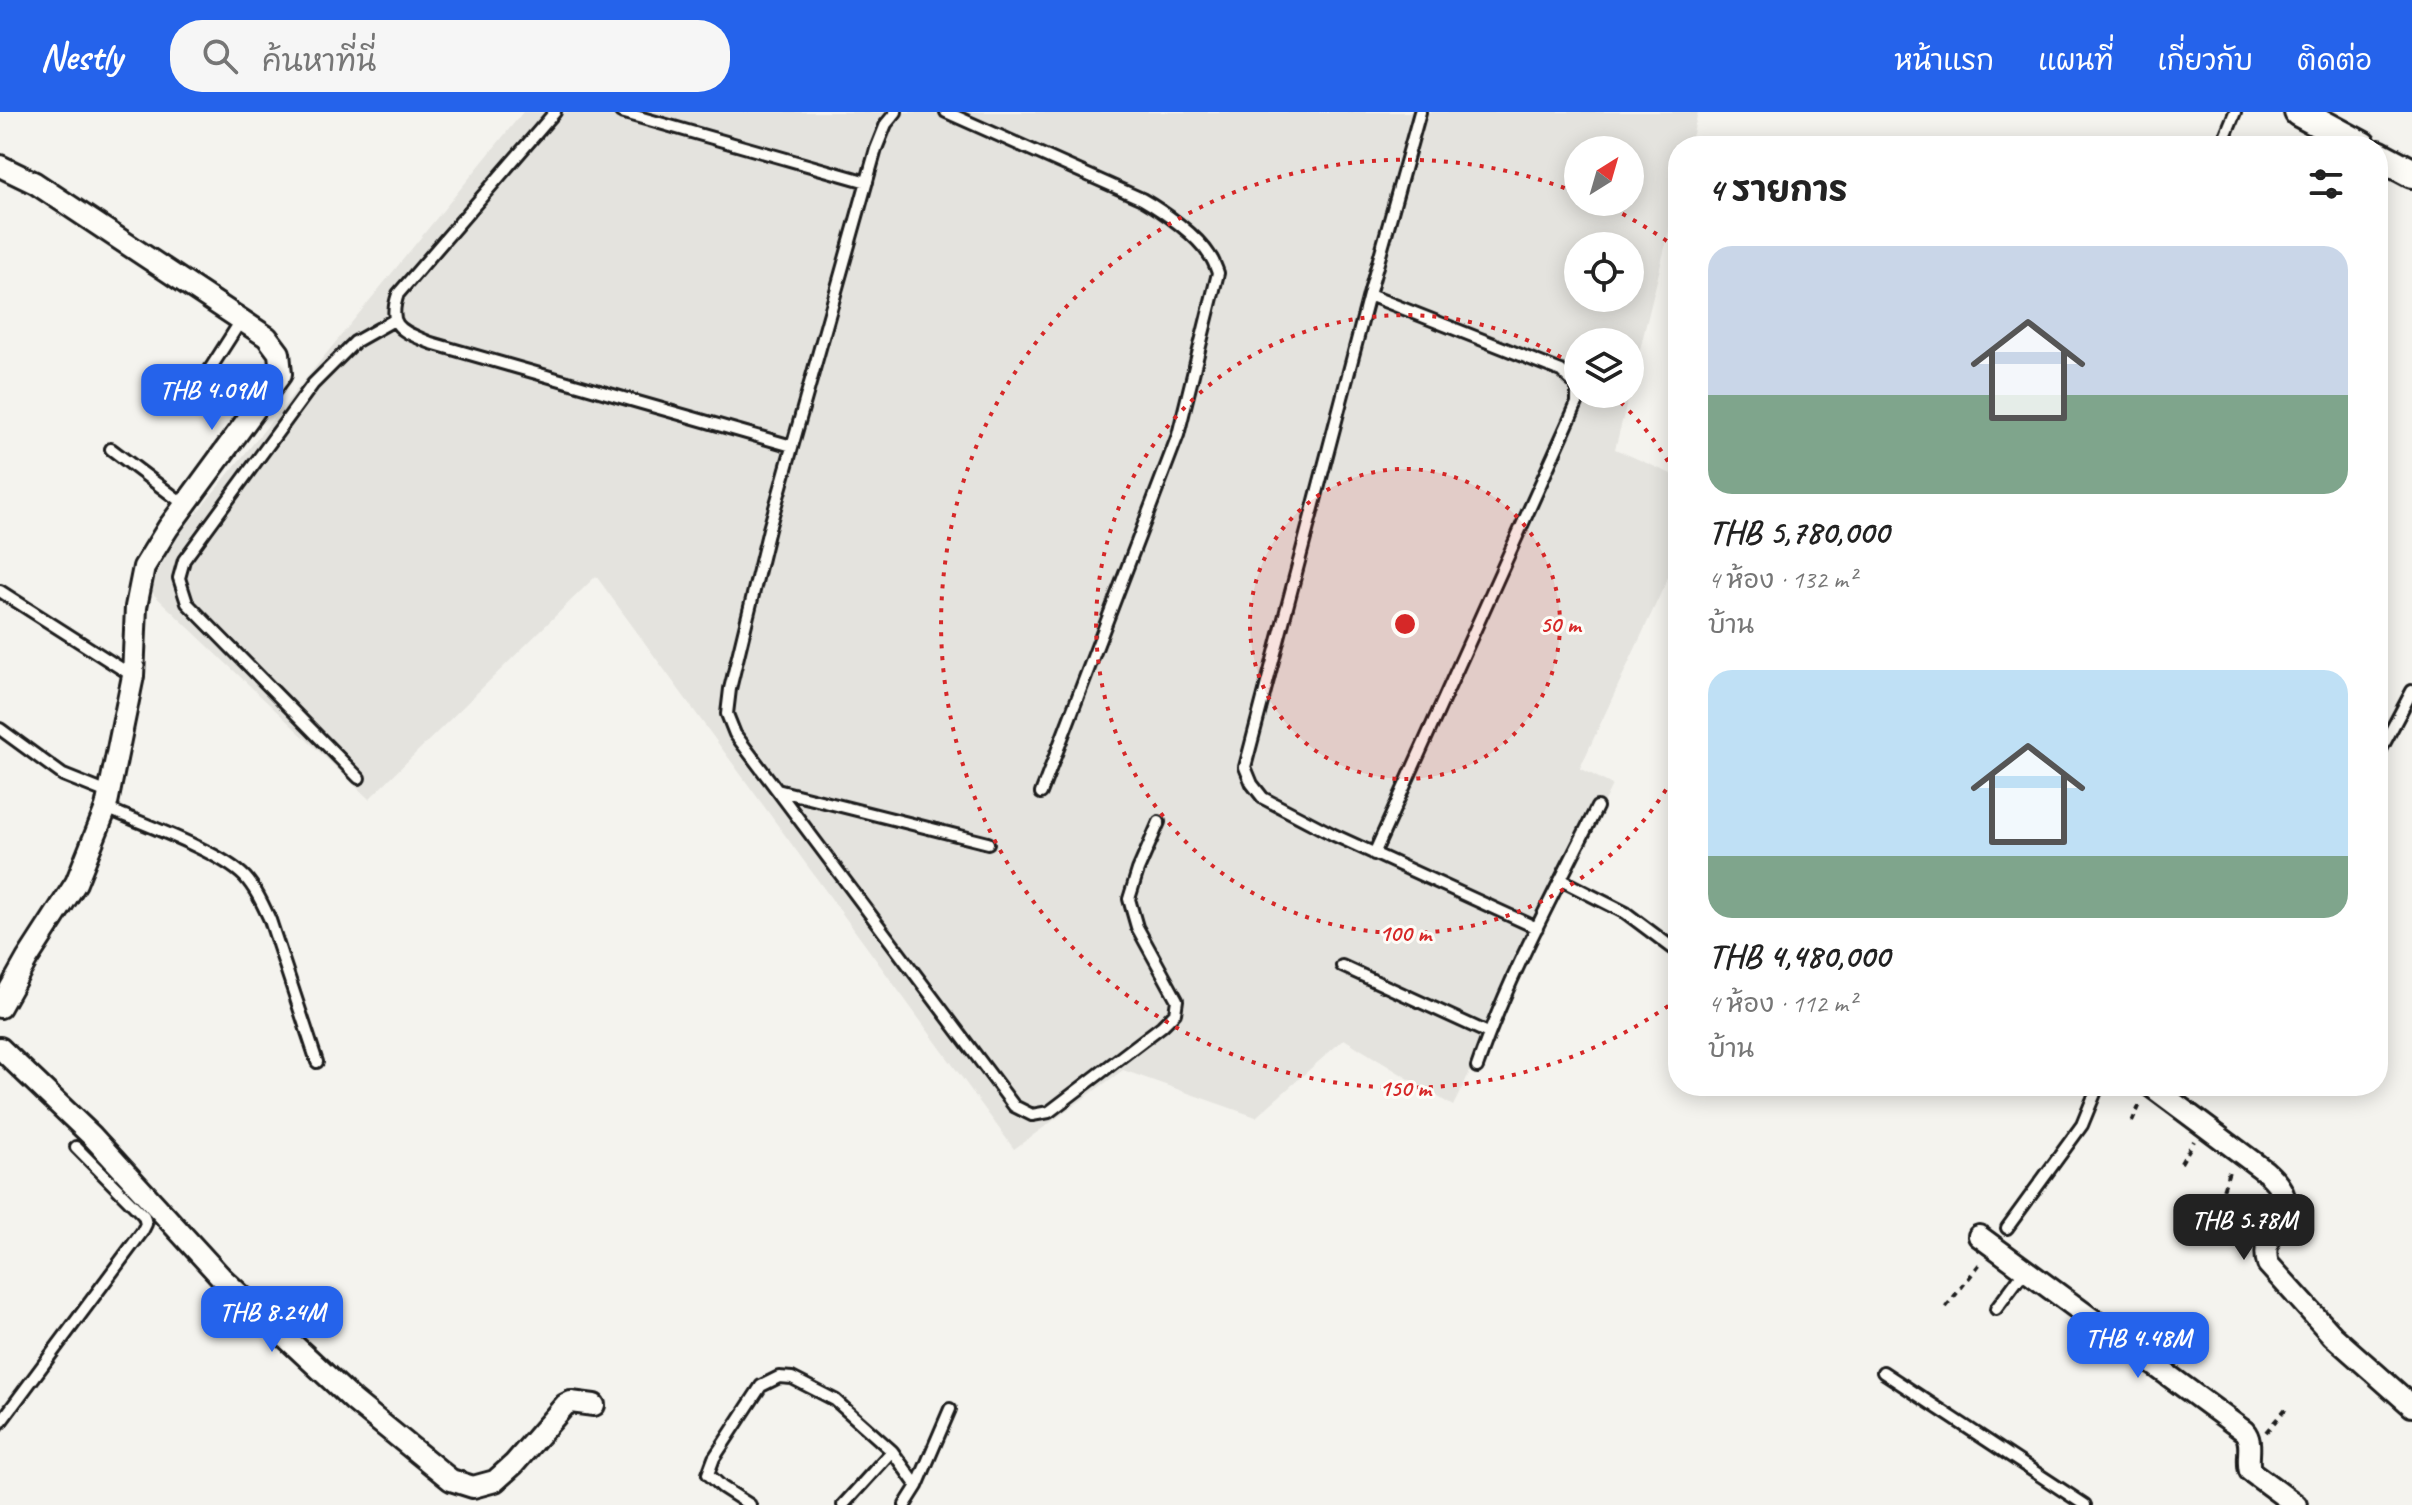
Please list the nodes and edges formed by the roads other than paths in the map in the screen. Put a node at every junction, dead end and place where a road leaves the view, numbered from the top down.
1 (555, 112) edge
2 (621, 112) edge
3 (896, 112) edge
4 (946, 112) edge
5 (1420, 112) edge
6 (2235, 112) edge
7 (2308, 114) edge
8 (2225, 136) edge
9 (2345, 136) edge
10 (2388, 160) edge
11 (0, 166) edge
12 (2412, 173) edge
13 (867, 182) junction
14 (1369, 295) junction
15 (242, 319) junction
16 (394, 320) junction
17 (210, 369) dead end
18 (792, 446) junction
19 (111, 449) dead end
20 (185, 505) junction
21 (0, 591) edge
22 (133, 676) junction
23 (2412, 691) edge
24 (0, 729) edge
25 (2388, 736) edge
26 (359, 778) dead end
27 (777, 790) junction
28 (1041, 793) dead end
29 (107, 801) junction
30 (1597, 807) dead end
31 (1159, 822) dead end
32 (988, 843) dead end
33 (1374, 854) junction
34 (1561, 880) junction
35 (1537, 928) junction
36 (1668, 944) edge
37 (1342, 966) dead end
38 (0, 1007) edge
39 (1488, 1033) junction
40 (0, 1048) edge
41 (317, 1062) dead end
42 (1477, 1067) dead end
43 (2094, 1096) edge
44 (2164, 1096) edge
45 (76, 1147) dead end
46 (2007, 1228) dead end
47 (1986, 1242) road end
48 (2025, 1270) junction
49 (1996, 1309) dead end
50 (1883, 1372) dead end
51 (594, 1405) dead end
52 (2412, 1406) edge
53 (950, 1409) dead end
54 (0, 1423) edge
55 (892, 1451) junction
56 (917, 1486) junction
57 (750, 1505) edge
58 (843, 1505) edge
59 (905, 1505) edge
60 (2085, 1505) edge
61 (2296, 1505) edge

1 - 16 lane
2 - 13 lane
3 - 13 lane
4 - 28 lane
5 - 14 lane
6 - 8 lane
7 - 9 street
10 - 12 street
11 - 15 street
13 - 18 lane
14 - 33 lane
14 - 33 lane
15 - 17 lane
15 - 20 street
16 - 18 lane
16 - 26 lane
18 - 27 lane
19 - 20 lane
20 - 22 street
21 - 22 lane
22 - 29 street
23 - 25 lane
24 - 29 lane
27 - 31 lane
27 - 32 lane
29 - 38 street
29 - 41 lane
30 - 34 lane
33 - 35 lane
34 - 35 lane
34 - 36 lane
35 - 39 lane
37 - 39 lane
39 - 42 lane
40 - 51 street
43 - 46 lane
44 - 52 street
45 - 54 lane
47 - 48 street
48 - 49 lane
48 - 61 street
50 - 60 lane
53 - 56 lane
55 - 56 lane
55 - 57 lane
55 - 58 lane
56 - 59 lane

